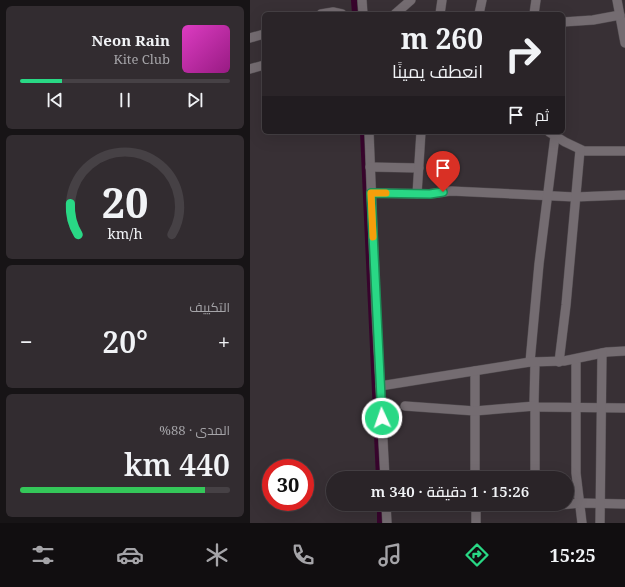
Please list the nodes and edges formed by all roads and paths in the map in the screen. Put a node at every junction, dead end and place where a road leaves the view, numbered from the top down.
1 (362, 0) edge
2 (411, 0) edge
3 (442, 0) edge
4 (482, 0) edge
5 (545, 0) edge
6 (617, 0) edge
7 (536, 1) edge
8 (363, 12) edge
9 (397, 12) edge
10 (440, 12) edge
11 (480, 12) edge
12 (534, 12) edge
13 (621, 13) edge
14 (565, 22) edge
15 (262, 35) edge
16 (250, 38) edge
17 (625, 43) edge
18 (262, 66) edge
19 (250, 69) edge
20 (369, 134) edge
21 (421, 134) edge
22 (552, 134) edge
23 (580, 150) junction
24 (625, 151) edge
25 (370, 167) junction
26 (419, 168) junction
27 (371, 193) junction
28 (417, 194) junction
29 (625, 195) edge
30 (548, 196) junction
31 (575, 197) junction
32 (625, 351) edge
33 (602, 353) junction
34 (576, 360) junction
35 (533, 362) junction
36 (559, 362) junction
37 (475, 371) junction
38 (380, 386) junction
39 (405, 406) dead end
40 (535, 406) junction
41 (576, 408) junction
42 (601, 408) junction
43 (625, 408) edge
44 (475, 411) junction
45 (385, 471) edge
46 (475, 471) edge
47 (535, 471) edge
48 (580, 503) junction
49 (574, 504) edge
50 (601, 504) junction
51 (625, 504) edge
52 (386, 511) edge
53 (476, 511) edge
54 (387, 523) edge
55 (476, 523) edge
56 (582, 523) edge
57 (600, 523) edge

1 - 8 street
2 - 9 street
3 - 10 street
4 - 11 street
5 - 7 street
6 - 13 street
7 - 12 street
13 - 14 street
13 - 17 street
15 - 16 street
18 - 19 street
20 - 25 street
21 - 26 street
22 - 23 street
22 - 30 street
23 - 24 street
23 - 31 street
25 - 26 street
25 - 27 street
26 - 28 street
27 - 28 street
27 - 38 street
28 - 30 street
29 - 31 street
30 - 31 street
30 - 35 street
31 - 36 street
32 - 33 street
33 - 34 street
33 - 42 street
34 - 36 street
34 - 41 street
35 - 36 street
35 - 37 street
35 - 40 street
37 - 38 street
37 - 44 street
38 - 45 street
39 - 44 street
40 - 41 street
40 - 44 street
40 - 47 street
41 - 42 street
41 - 48 street
42 - 43 street
42 - 50 street
44 - 46 street
48 - 49 street
48 - 50 street
48 - 56 street
50 - 51 street
50 - 57 street
52 - 54 street
53 - 55 street

